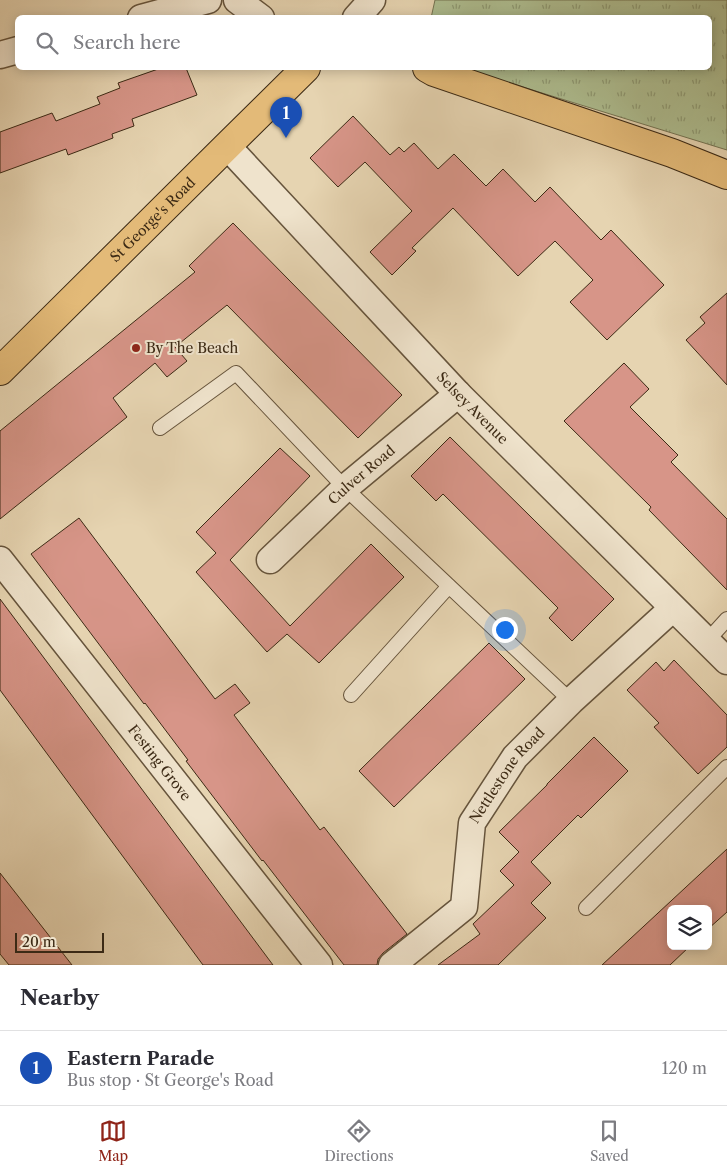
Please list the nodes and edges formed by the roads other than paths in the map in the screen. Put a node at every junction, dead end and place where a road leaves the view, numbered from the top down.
1 (208, 0) edge
2 (237, 0) edge
3 (372, 0) edge
4 (152, 15) edge
5 (257, 15) edge
6 (359, 15) edge
7 (15, 51) edge
8 (0, 55) edge
9 (304, 70) edge
10 (430, 70) edge
11 (227, 146) junction
12 (727, 175) edge
13 (0, 371) edge
14 (458, 394) junction
15 (160, 428) dead end
16 (345, 488) junction
17 (270, 560) dead end
18 (2, 568) edge
19 (449, 586) junction
20 (673, 608) junction
21 (727, 619) edge
22 (706, 641) junction
23 (727, 661) edge
24 (351, 696) dead end
25 (571, 701) junction
26 (727, 767) edge
27 (586, 908) dead end
28 (319, 965) edge
29 (392, 965) edge

1 - 4 street
2 - 5 street
3 - 6 street
7 - 8 street
9 - 11 main road, St George's Road
10 - 12 main road
11 - 13 main road, St George's Road
11 - 14 street, Selsey Avenue
14 - 16 street, Culver Road
14 - 20 street, Selsey Avenue
15 - 16 lane
16 - 17 street, Culver Road
16 - 19 lane
18 - 28 street, Festing Grove
19 - 24 lane
19 - 25 lane
20 - 22 street, Selsey Avenue
20 - 25 street, Nettlestone Road
21 - 22 lane
22 - 23 street, Selsey Avenue
25 - 29 street, Nettlestone Road
26 - 27 lane

